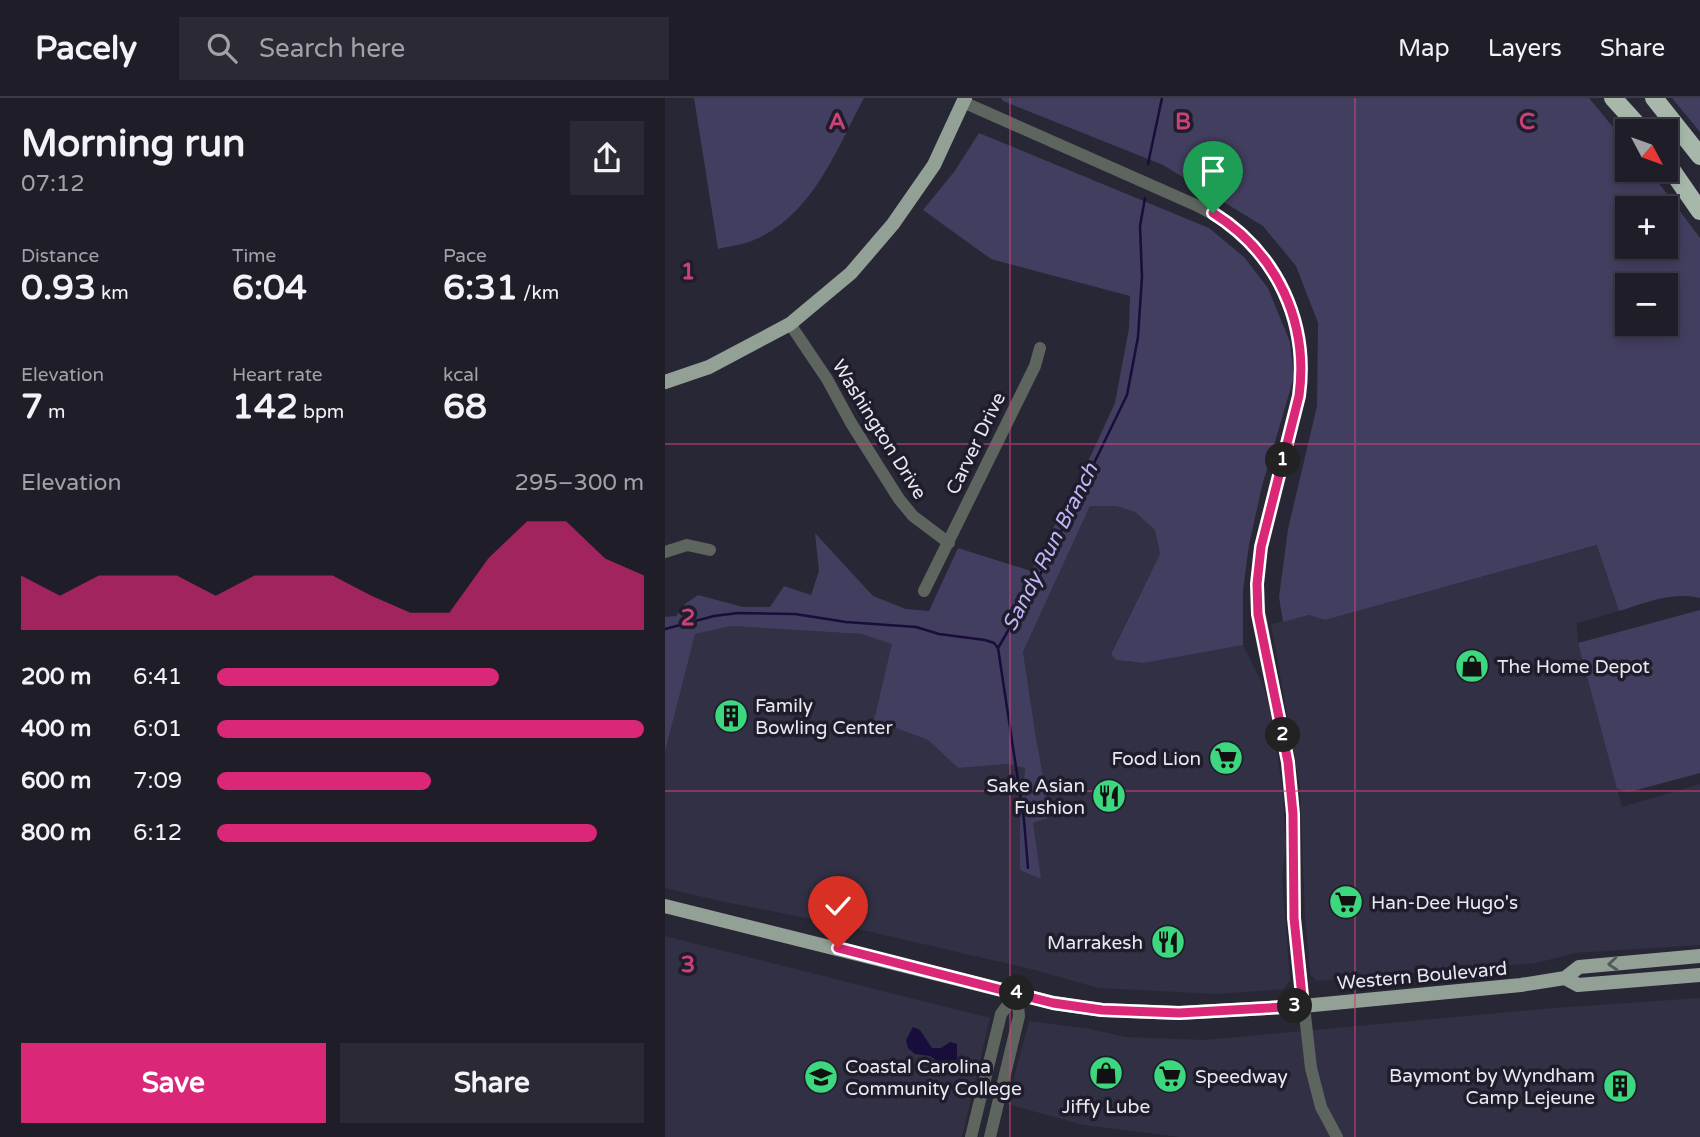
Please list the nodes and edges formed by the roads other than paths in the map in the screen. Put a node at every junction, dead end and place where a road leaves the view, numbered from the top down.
1 (1613, 98) edge
2 (1654, 98) edge
3 (964, 100) edge
4 (1632, 119) edge
5 (1700, 156) edge
6 (1678, 179) edge
7 (1700, 211) edge
8 (790, 324) junction
9 (1040, 348) dead end
10 (665, 382) edge
11 (949, 543) junction
12 (710, 550) dead end
13 (665, 552) edge
14 (924, 591) dead end
15 (665, 906) edge
16 (1700, 956) edge
17 (1700, 975) edge
18 (1565, 978) junction
19 (1017, 993) junction
20 (1303, 1006) junction
21 (971, 1137) edge
22 (990, 1137) edge
23 (1337, 1137) edge

1 - 4 highway
2 - 5 highway
3 - 8 main road
3 - 20 street
6 - 7 highway
8 - 10 main road
8 - 11 street, Washington Drive
9 - 11 street, Carver Drive
11 - 14 street, Carver Drive
12 - 13 street
15 - 19 main road, Western Boulevard
16 -> 18 main road, Western Boulevard
17 - 18 main road, Western Boulevard
18 - 20 main road, Western Boulevard
19 - 20 main road, Western Boulevard
19 - 21 street
19 - 22 street
20 - 23 street

